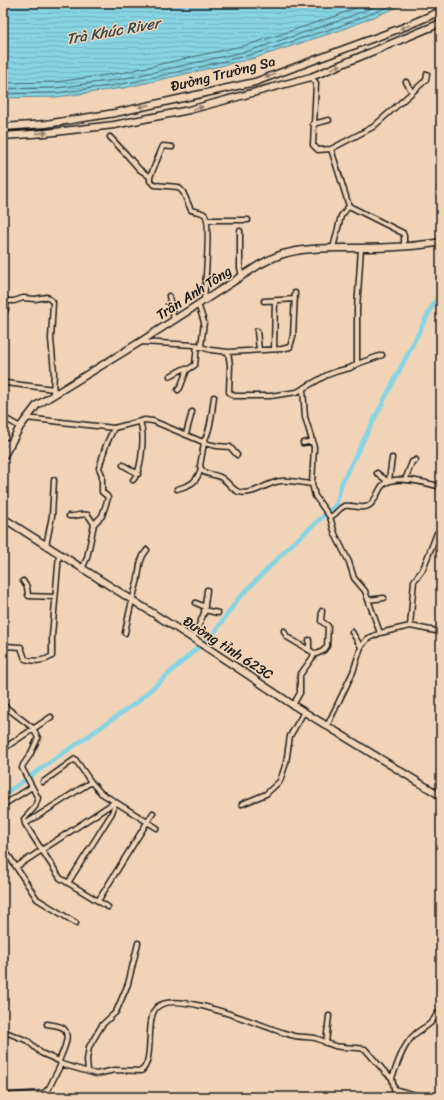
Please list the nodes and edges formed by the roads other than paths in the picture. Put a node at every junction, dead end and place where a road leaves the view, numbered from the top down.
1 (441, 11) edge
2 (441, 23) edge
3 (427, 74) dead end
4 (311, 77) junction
5 (406, 82) dead end
6 (412, 92) junction
7 (329, 120) dead end
8 (313, 124) junction
9 (3, 127) edge
10 (3, 136) edge
11 (110, 137) dead end
12 (172, 147) dead end
13 (331, 149) junction
14 (150, 177) junction
15 (350, 206) junction
16 (208, 220) junction
17 (248, 220) dead end
18 (240, 231) dead end
19 (441, 242) edge
20 (404, 247) junction
21 (333, 248) junction
22 (361, 248) junction
23 (242, 276) junction
24 (295, 293) dead end
25 (169, 296) dead end
26 (295, 299) junction
27 (4, 300) edge
28 (275, 300) junction
29 (264, 301) dead end
30 (201, 303) junction
31 (4, 314) edge
32 (174, 320) junction
33 (257, 331) dead end
34 (140, 342) junction
35 (199, 346) junction
36 (274, 349) junction
37 (259, 350) junction
38 (228, 352) junction
39 (382, 355) dead end
40 (357, 364) junction
41 (188, 369) junction
42 (170, 376) dead end
43 (6, 383) dead end
44 (303, 389) junction
45 (178, 390) dead end
46 (53, 392) junction
47 (214, 397) dead end
48 (192, 412) dead end
49 (3, 418) edge
50 (26, 418) junction
51 (140, 422) junction
52 (20, 427) junction
53 (114, 428) junction
54 (186, 434) junction
55 (313, 441) junction
56 (3, 442) edge
57 (204, 442) junction
58 (11, 443) junction
59 (303, 444) dead end
60 (237, 455) dead end
61 (3, 457) edge
62 (392, 458) dead end
63 (416, 460) dead end
64 (123, 465) dead end
65 (201, 469) junction
66 (377, 473) dead end
67 (138, 474) junction
68 (54, 480) dead end
69 (133, 480) dead end
70 (405, 480) junction
71 (388, 481) junction
72 (312, 484) junction
73 (441, 487) edge
74 (177, 489) dead end
75 (328, 514) junction
76 (69, 516) dead end
77 (3, 518) edge
78 (94, 524) junction
79 (441, 530) edge
80 (46, 546) junction
81 (147, 550) dead end
82 (59, 554) junction
83 (82, 569) junction
84 (23, 581) dead end
85 (207, 590) dead end
86 (55, 597) junction
87 (384, 598) dead end
88 (368, 600) junction
89 (132, 601) junction
90 (196, 603) dead end
91 (205, 609) junction
92 (322, 611) dead end
93 (218, 613) dead end
94 (410, 626) junction
95 (284, 632) dead end
96 (352, 632) dead end
97 (441, 632) edge
98 (125, 633) dead end
99 (380, 633) junction
100 (193, 639) junction
101 (309, 640) dead end
102 (3, 642) edge
103 (361, 647) junction
104 (309, 650) junction
105 (314, 655) junction
106 (3, 705) edge
107 (293, 705) junction
108 (304, 712) junction
109 (51, 716) dead end
110 (327, 726) junction
111 (34, 728) junction
112 (3, 749) edge
113 (43, 782) dead end
114 (91, 782) junction
115 (32, 786) junction
116 (441, 796) edge
117 (115, 802) junction
118 (242, 804) dead end
119 (3, 805) edge
120 (153, 813) dead end
121 (147, 822) junction
122 (25, 824) junction
123 (157, 828) dead end
124 (3, 847) edge
125 (42, 850) junction
126 (16, 867) junction
127 (68, 883) junction
128 (98, 900) junction
129 (108, 907) dead end
130 (76, 923) dead end
131 (138, 943) dead end
132 (437, 1014) dead end
133 (329, 1016) dead end
134 (47, 1024) dead end
135 (3, 1031) edge
136 (326, 1043) junction
137 (60, 1062) junction
138 (88, 1071) junction
139 (392, 1078) junction
140 (394, 1088) junction
141 (3, 1096) edge
142 (395, 1097) edge
143 (423, 1097) edge

1 -> 9 main road, Đường Trường Sa
4 -> 2 main road, Đường Trường Sa
3 - 6 street
4 - 8 street
10 -> 4 main road, Đường Trường Sa
5 - 6 street
6 - 13 street
7 - 8 street
8 - 13 street
11 - 14 street
12 - 14 street
13 - 15 street
14 - 16 street
15 - 20 street
15 - 21 street
16 - 17 street
16 - 30 street
18 - 23 street
19 - 20 main road, Trần Anh Tông
20 - 22 main road, Trần Anh Tông
21 - 22 main road, Trần Anh Tông
21 - 23 main road, Trần Anh Tông
22 - 40 street
23 - 30 main road, Trần Anh Tông
24 - 26 street
25 - 32 street
26 - 28 street
26 - 36 street
27 - 31 street
27 - 46 street
28 - 29 street
28 - 36 street
30 - 32 main road, Trần Anh Tông
30 - 35 street
32 - 34 main road, Trần Anh Tông
33 - 37 street
34 - 35 street
34 - 46 main road, Trần Anh Tông
35 - 38 street
35 - 41 street
36 - 37 street
37 - 38 street
38 - 44 street
39 - 40 street
40 - 44 street
41 - 42 street
41 - 45 street
43 - 46 street
44 - 55 street
46 - 50 main road, Trần Anh Tông
47 - 57 street
48 - 54 street
49 - 52 street
50 - 52 main road, Trần Anh Tông
50 - 53 street
51 - 53 street
51 - 54 street
51 - 67 street
52 - 58 main road, Trần Anh Tông
53 - 78 street
54 - 57 street
55 - 59 street
55 - 72 street
56 - 58 street
57 - 60 street
57 - 65 street
58 - 61 main road, Trần Anh Tông
62 - 71 street
63 - 70 street
64 - 67 street
65 - 72 street
65 - 74 street
66 - 71 street
67 - 69 street
68 - 80 street
70 - 71 street
70 - 73 street
71 - 75 street
72 - 75 street
75 - 88 street
76 - 78 street
77 - 80 main road, Đường tỉnh 623C
78 - 83 street
79 - 94 street
80 - 82 main road, Đường tỉnh 623C
81 - 89 street
82 - 83 main road, Đường tỉnh 623C
82 - 86 street
83 - 89 main road, Đường tỉnh 623C
84 - 86 street
85 - 91 street
86 - 102 street
87 - 88 street
88 - 99 street
89 - 98 street
89 - 100 main road, Đường tỉnh 623C
90 - 91 street
91 - 93 street
91 - 100 street
92 - 105 street
94 - 97 street
94 - 99 street
95 - 104 street
96 - 103 street
99 - 103 street
100 - 107 main road, Đường tỉnh 623C
101 - 104 street
103 - 110 street
104 - 105 street
105 - 107 street
106 - 111 street
107 - 108 main road, Đường tỉnh 623C
108 - 110 main road, Đường tỉnh 623C
108 - 118 street
109 - 111 street
110 - 116 main road, Đường tỉnh 623C
111 - 112 street
111 - 115 street
113 - 114 street
114 - 117 street
114 - 122 street
115 - 119 street
115 - 122 street
117 - 121 street
117 - 125 street
117 - 127 street
120 - 121 street
121 - 123 street
121 - 128 street
122 - 125 street
124 - 126 street
125 - 126 street
125 - 127 street
126 - 130 street
127 - 128 street
128 - 129 street
131 - 138 street
132 - 139 street
133 - 136 street
134 - 137 street
135 - 137 street
136 - 138 street
136 - 139 street
137 - 138 street
137 - 141 street
139 - 140 street
140 - 142 street
140 - 143 street

